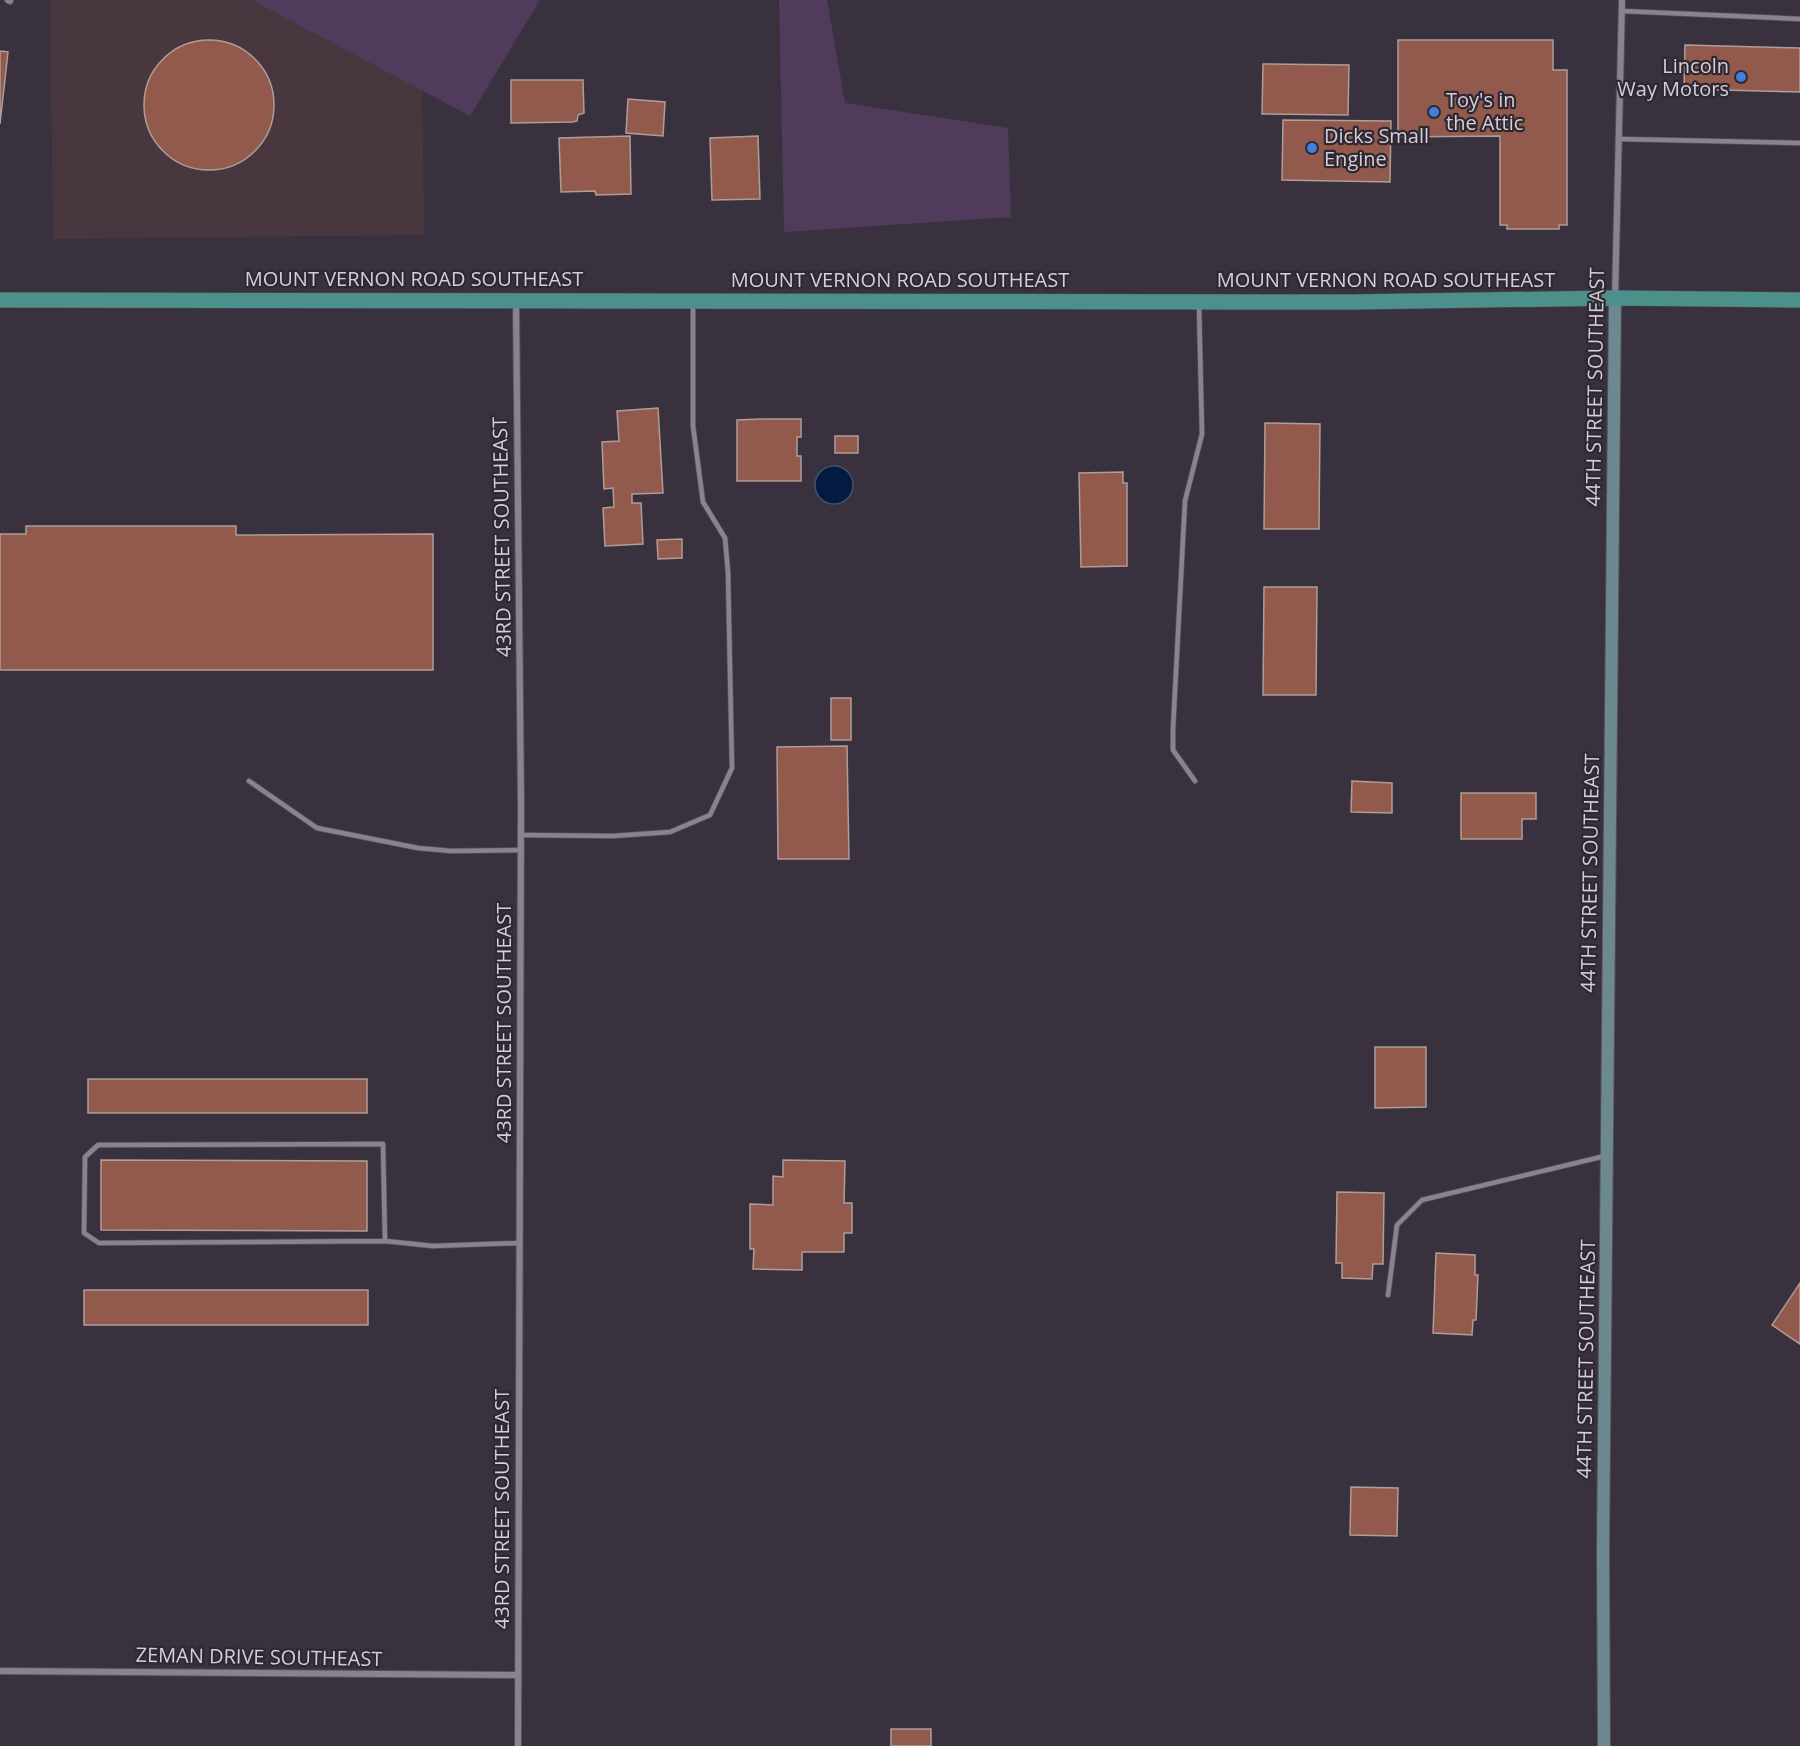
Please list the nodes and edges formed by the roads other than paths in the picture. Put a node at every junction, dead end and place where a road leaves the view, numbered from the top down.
1 (1622, 0) edge
2 (1622, 11) junction
3 (1800, 19) edge
4 (1619, 139) junction
5 (1800, 143) edge
6 (1615, 298) junction
7 (0, 300) edge
8 (516, 300) junction
9 (1800, 300) edge
10 (693, 301) junction
11 (1199, 302) junction
12 (249, 781) dead end
13 (1195, 781) dead end
14 (521, 835) junction
15 (521, 850) junction
16 (1607, 1155) junction
17 (385, 1241) junction
18 (520, 1243) junction
19 (1388, 1295) dead end
20 (0, 1671) edge
21 (518, 1676) junction
22 (518, 1746) edge
23 (1604, 1746) edge

1 - 2 street, 44TH STREET SOUTHEAST
2 - 3 lane
2 - 4 street, 44TH STREET SOUTHEAST
4 - 5 lane
4 - 6 street, 44TH STREET SOUTHEAST
6 - 9 main road, MOUNT VERNON ROAD SOUTHEAST
6 - 11 main road, MOUNT VERNON ROAD SOUTHEAST
6 - 16 street, 44TH STREET SOUTHEAST
7 - 8 main road, MOUNT VERNON ROAD SOUTHEAST
8 - 10 main road, MOUNT VERNON ROAD SOUTHEAST
8 - 14 street, 43RD STREET SOUTHEAST
10 - 11 main road, MOUNT VERNON ROAD SOUTHEAST
10 - 14 lane
11 - 13 lane
12 - 15 lane
14 - 15 street, 43RD STREET SOUTHEAST
15 - 18 street, 43RD STREET SOUTHEAST
16 - 19 lane
16 - 23 street, 44TH STREET SOUTHEAST
17 - 17 lane
17 - 18 lane
18 - 21 street, 43RD STREET SOUTHEAST
20 - 21 street, ZEMAN DRIVE SOUTHEAST
21 - 22 street, 43RD STREET SOUTHEAST

